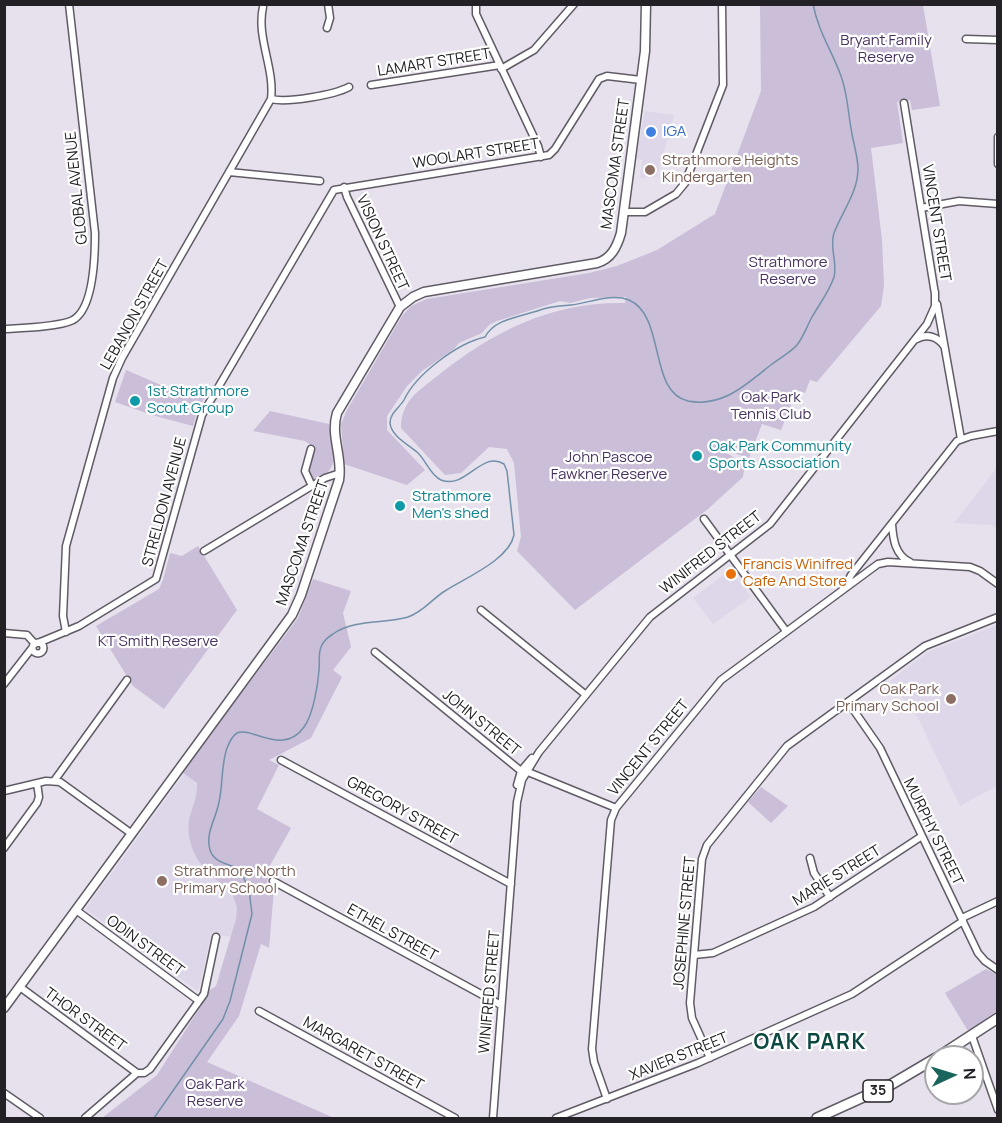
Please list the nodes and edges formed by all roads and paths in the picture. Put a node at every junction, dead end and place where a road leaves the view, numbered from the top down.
1 (70, 4) edge
2 (328, 4) edge
3 (476, 4) edge
4 (574, 4) edge
5 (646, 4) edge
6 (722, 4) edge
7 (263, 7) dead end
8 (327, 28) dead end
9 (966, 39) dead end
10 (998, 40) edge
11 (501, 67) junction
12 (641, 80) junction
13 (371, 85) dead end
14 (349, 87) dead end
15 (272, 99) junction
16 (904, 103) dead end
17 (998, 137) edge
18 (541, 157) junction
19 (998, 164) edge
20 (229, 172) junction
21 (320, 181) dead end
22 (344, 187) junction
23 (998, 204) edge
24 (921, 208) junction
25 (624, 212) junction
26 (935, 292) junction
27 (400, 307) junction
28 (4, 329) edge
29 (914, 341) junction
30 (945, 347) junction
31 (998, 431) edge
32 (962, 439) junction
33 (311, 448) dead end
34 (340, 473) junction
35 (312, 486) junction
36 (704, 519) dead end
37 (892, 524) junction
38 (204, 551) dead end
39 (731, 555) junction
40 (917, 564) junction
41 (861, 565) junction
42 (860, 576) junction
43 (998, 584) edge
44 (846, 587) junction
45 (481, 610) dead end
46 (998, 617) edge
47 (787, 630) junction
48 (4, 633) edge
49 (64, 633) junction
50 (52, 638) junction
51 (36, 647) junction
52 (375, 652) dead end
53 (127, 680) dead end
54 (4, 684) edge
55 (586, 695) junction
56 (848, 702) junction
57 (281, 760) dead end
58 (524, 772) junction
59 (54, 781) junction
60 (38, 783) junction
61 (4, 791) edge
62 (616, 808) junction
63 (132, 834) junction
64 (922, 836) junction
65 (4, 848) edge
66 (810, 858) dead end
67 (273, 881) dead end
68 (510, 884) junction
69 (830, 897) junction
70 (998, 901) edge
71 (76, 910) junction
72 (962, 920) junction
73 (216, 937) dead end
74 (694, 955) junction
75 (998, 970) edge
76 (20, 987) junction
77 (199, 1000) junction
78 (501, 1005) junction
79 (4, 1008) edge
80 (259, 1011) dead end
81 (998, 1018) edge
82 (972, 1036) junction
83 (958, 1045) edge
84 (710, 1058) junction
85 (924, 1066) edge
86 (137, 1073) junction
87 (4, 1092) edge
88 (607, 1099) junction
89 (998, 1110) edge
90 (492, 1117) edge
91 (40, 1119) edge
92 (85, 1119) edge
93 (455, 1119) edge
94 (556, 1119) edge
95 (817, 1119) edge

1 - 28 street, GLOBAL AVENUE
2 - 8 street
3 - 11 street
4 - 11 street, LAMART STREET
5 - 12 main road, MASCOMA STREET
6 - 25 street
7 - 15 street
9 - 10 street
11 - 13 street, LAMART STREET
11 - 18 street
12 - 18 street, WOOLART STREET
12 - 25 main road, MASCOMA STREET
14 - 15 street
15 - 20 street, LEBANON STREET
16 - 24 street, VINCENT STREET
17 - 19 street
18 - 22 street, WOOLART STREET
20 - 21 street
20 - 49 street, LEBANON STREET
22 - 27 street, VISION STREET
22 - 49 street, STRELDON AVENUE
23 - 24 street
24 - 26 street, VINCENT STREET
25 - 27 main road, MASCOMA STREET
26 - 29 street, WINIFRED STREET
26 - 30 street, VINCENT STREET
27 - 34 main road, MASCOMA STREET
29 - 30 street
29 - 39 street, WINIFRED STREET
30 - 32 street, VINCENT STREET
31 - 32 street
32 - 37 street, VINCENT STREET
33 - 35 street
34 - 35 street
34 - 63 main road, MASCOMA STREET
35 - 38 street
36 - 39 street
37 - 40 street
37 - 41 street, VINCENT STREET
39 - 47 street
39 - 55 street, WINIFRED STREET
40 - 42 street, VINCENT STREET
40 - 43 street, VINCENT STREET
41 - 42 street
41 - 44 street, VINCENT STREET
42 - 44 street, VINCENT STREET
44 - 47 street, VINCENT STREET
45 - 55 street
46 - 56 street, JOSEPHINE STREET
47 - 62 street, VINCENT STREET
48 - 51 street
49 - 50 street
50 - 51 street
50 - 51 street
51 - 54 street
52 - 58 street, JOHN STREET
53 - 59 street
55 - 58 street, WINIFRED STREET
56 - 64 street, MURPHY STREET
56 - 74 street, JOSEPHINE STREET
57 - 68 street, GREGORY STREET
58 - 62 street, JOHN STREET
58 - 68 street, WINIFRED STREET
59 - 60 street
59 - 63 street
60 - 61 street
60 - 65 street
62 - 88 street, VINCENT STREET
63 - 71 main road, MASCOMA STREET
64 - 69 street, MARIE STREET
64 - 72 street, MURPHY STREET
66 - 69 street
67 - 78 street, ETHEL STREET
68 - 78 street, WINIFRED STREET
69 - 74 street, MARIE STREET
70 - 72 street, XAVIER STREET
71 - 76 main road, MASCOMA STREET
71 - 77 street, ODIN STREET
72 - 75 street, MURPHY STREET
72 - 84 street, XAVIER STREET
73 - 77 street
74 - 84 street, JOSEPHINE STREET
76 - 79 main road, MASCOMA STREET
76 - 86 street, THOR STREET
77 - 86 street
78 - 90 street, WINIFRED STREET
80 - 93 street, MARGARET STREET
81 - 82 main road, 35
82 - 83 main road, 35
82 - 89 street
84 - 88 street, XAVIER STREET
85 - 95 main road, 35
86 - 92 street
87 - 91 street
88 - 94 street, XAVIER STREET

